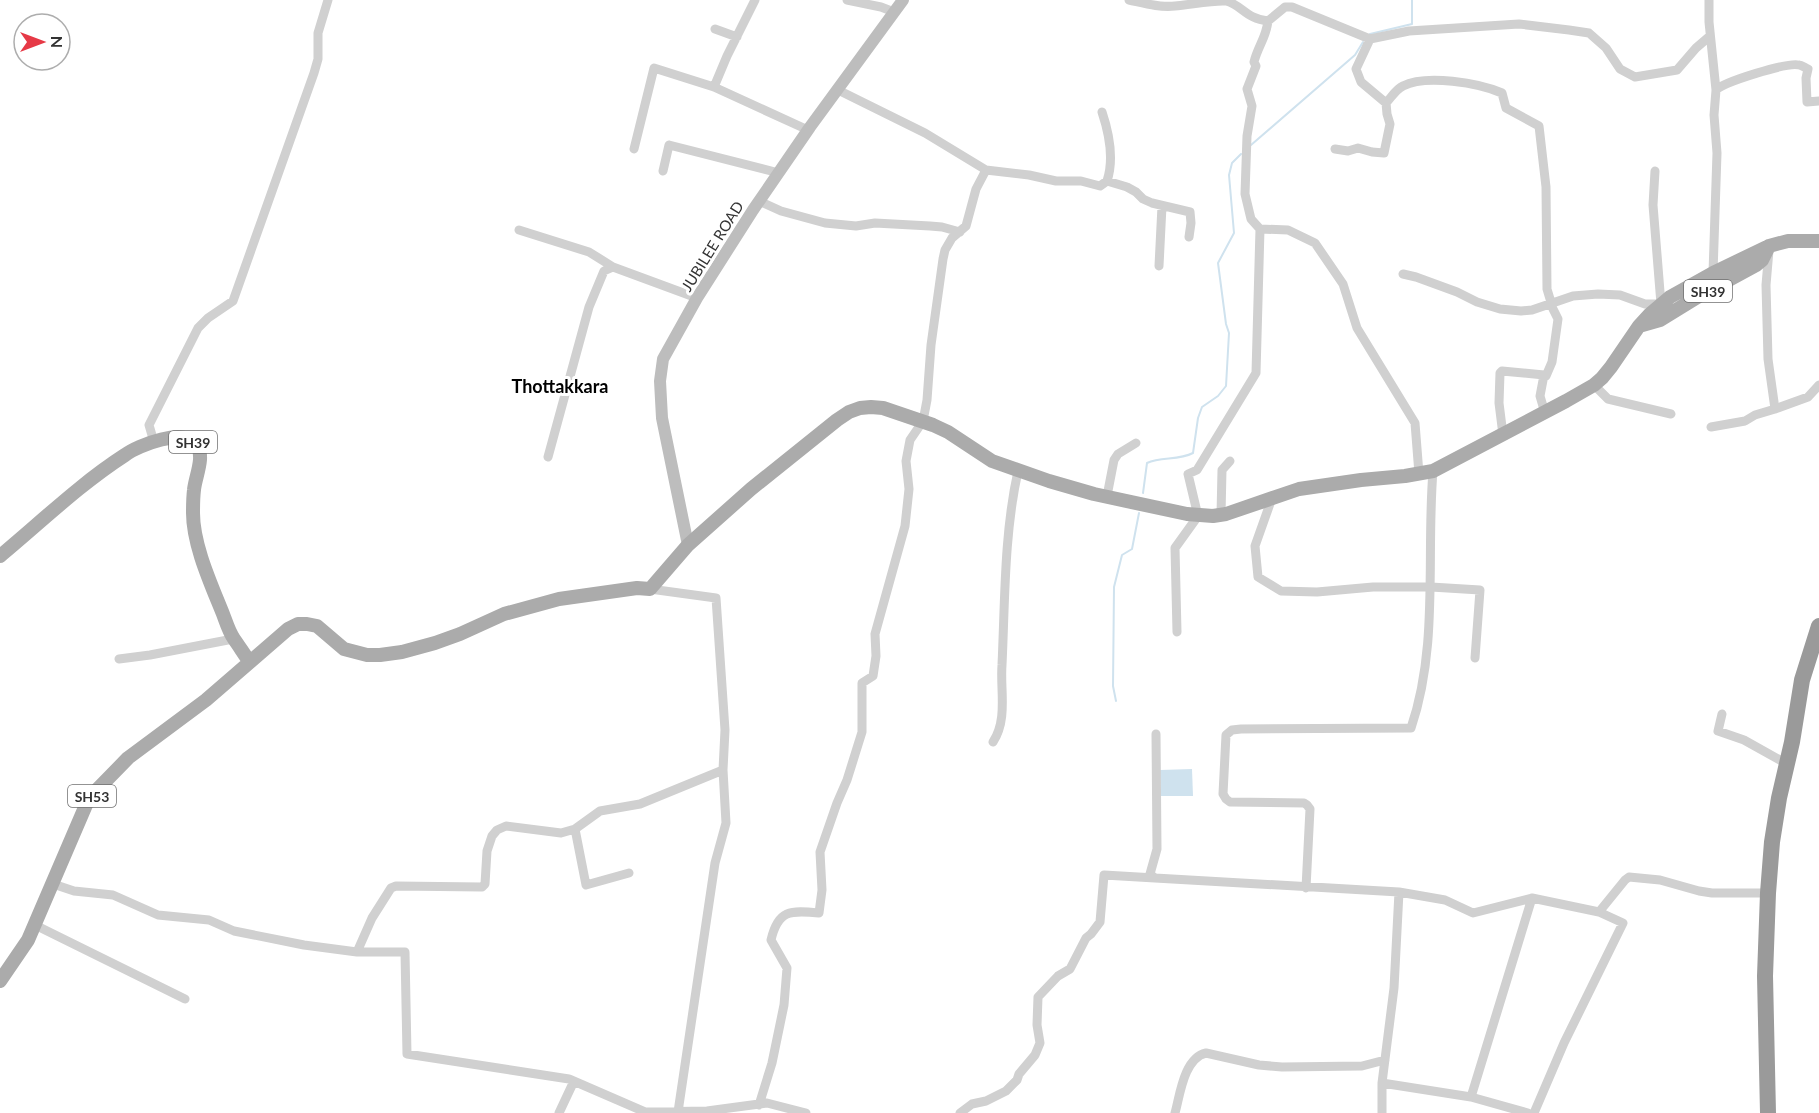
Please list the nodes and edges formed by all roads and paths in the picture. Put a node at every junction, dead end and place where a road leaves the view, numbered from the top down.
1 (328, 0) edge
2 (755, 0) edge
3 (847, 0) edge
4 (903, 0) edge
5 (1129, 0) edge
6 (1710, 0) edge
7 (1231, 1) edge
8 (894, 12) junction
9 (1268, 21) junction
10 (715, 29) dead end
11 (1710, 36) junction
12 (737, 37) junction
13 (1370, 39) junction
14 (714, 87) junction
15 (838, 90) junction
16 (1716, 90) junction
17 (1819, 101) edge
18 (1386, 103) junction
19 (1102, 112) dead end
20 (808, 130) junction
21 (634, 149) dead end
22 (1335, 149) dead end
23 (986, 170) junction
24 (663, 171) dead end
25 (1655, 171) dead end
26 (778, 173) junction
27 (1107, 181) junction
28 (759, 201) junction
29 (1162, 206) junction
30 (1260, 229) junction
31 (519, 230) dead end
32 (960, 232) junction
33 (1190, 237) dead end
34 (1819, 241) edge
35 (1769, 246) junction
36 (1159, 266) dead end
37 (613, 267) junction
38 (1713, 273) junction
39 (1403, 274) dead end
40 (697, 298) junction
41 (1551, 302) junction
42 (1660, 304) junction
43 (1639, 326) junction
44 (1544, 375) junction
45 (1594, 385) junction
46 (1819, 385) edge
47 (1775, 409) junction
48 (1545, 413) junction
49 (1671, 414) dead end
50 (923, 421) junction
51 (1711, 427) dead end
52 (1503, 435) junction
53 (154, 442) junction
54 (1136, 443) dead end
55 (548, 457) dead end
56 (1230, 461) dead end
57 (1018, 471) junction
58 (1426, 472) junction
59 (1107, 496) junction
60 (1272, 498) junction
61 (1221, 515) junction
62 (1198, 516) junction
63 (688, 545) junction
64 (0, 556) edge
65 (1431, 586) junction
66 (650, 589) junction
67 (1819, 626) edge
68 (1177, 632) dead end
69 (233, 639) junction
70 (1475, 658) dead end
71 (119, 659) dead end
72 (249, 661) junction
73 (1722, 714) dead end
74 (1156, 734) dead end
75 (993, 742) dead end
76 (1787, 764) junction
77 (723, 770) junction
78 (575, 829) junction
79 (629, 873) dead end
80 (1155, 878) junction
81 (53, 884) junction
82 (1306, 888) junction
83 (1399, 892) junction
84 (1768, 893) junction
85 (1532, 898) junction
86 (1599, 912) junction
87 (35, 926) junction
88 (357, 952) junction
89 (0, 981) edge
90 (185, 999) dead end
91 (1385, 1060) junction
92 (574, 1081) junction
93 (1382, 1083) junction
94 (1471, 1097) junction
95 (759, 1105) junction
96 (678, 1112) edge
97 (559, 1113) edge
98 (806, 1113) edge
99 (960, 1113) edge
100 (1175, 1113) edge
101 (1382, 1113) edge
102 (1528, 1113) edge
103 (1534, 1113) edge
104 (1768, 1113) edge

1 - 53 street
2 - 12 street
3 - 8 street
4 - 8 main road, JUBILEE ROAD
5 - 7 street
6 - 11 street
7 - 9 street
8 - 15 main road, JUBILEE ROAD
9 - 13 street
9 - 30 street
10 - 12 street
11 - 13 street
11 - 16 street
12 - 14 street
13 - 18 street
14 - 20 street
14 - 21 street
15 - 20 main road, JUBILEE ROAD
15 - 23 street
16 - 17 street
16 - 38 street
18 - 22 street
18 - 41 street
19 - 27 street
20 - 26 main road, JUBILEE ROAD
23 - 27 street
23 - 32 street
24 - 26 street
25 - 42 street
26 - 28 main road, JUBILEE ROAD
27 - 29 street
28 - 32 street
28 - 40 main road, JUBILEE ROAD
29 - 33 street
29 - 36 street
30 - 58 street
30 - 62 street
31 - 37 street
32 - 50 street
34 - 35 main road, SH39
35 - 38 main road, SH39
35 - 43 main road, SH39
35 - 47 street
37 - 40 street
37 - 55 street
38 - 42 main road, SH39
39 - 41 street
40 - 63 main road, JUBILEE ROAD
41 - 42 street
41 - 44 street
42 - 43 main road, SH39
43 - 45 main road
44 - 48 street
44 - 52 street
45 - 48 main road
45 - 49 street
46 - 47 street
47 - 51 street
48 - 52 main road
50 - 57 main road
50 - 63 main road
50 - 95 street
52 - 58 main road
53 - 64 main road, SH39
53 - 69 main road, SH39
54 - 59 street
56 - 61 street
57 - 59 main road
57 - 75 street
58 - 60 main road
58 - 65 street
59 - 62 main road
60 - 61 main road
60 - 65 street
61 - 62 main road
62 - 68 street
63 - 66 main road
65 - 70 street
65 - 82 street
66 - 72 main road
66 - 77 street
67 - 76 highway
69 - 71 street
69 - 72 main road, SH39
72 - 81 main road, SH53
73 - 76 street
74 - 80 street
76 - 84 highway
77 - 78 street
77 - 96 street
78 - 79 street
78 - 88 street
80 - 82 street
80 - 99 street
81 - 87 main road, SH53
81 - 88 street
82 - 83 street
83 - 85 street
83 - 91 street
84 - 86 street
84 - 104 highway
85 - 86 street
85 - 94 street
86 - 103 street
87 - 89 main road, SH53
87 - 90 street
88 - 92 street
91 - 93 street
91 - 100 street
92 - 96 street
92 - 97 street
93 - 94 street
93 - 101 street
94 - 102 street
95 - 96 street
95 - 98 street

